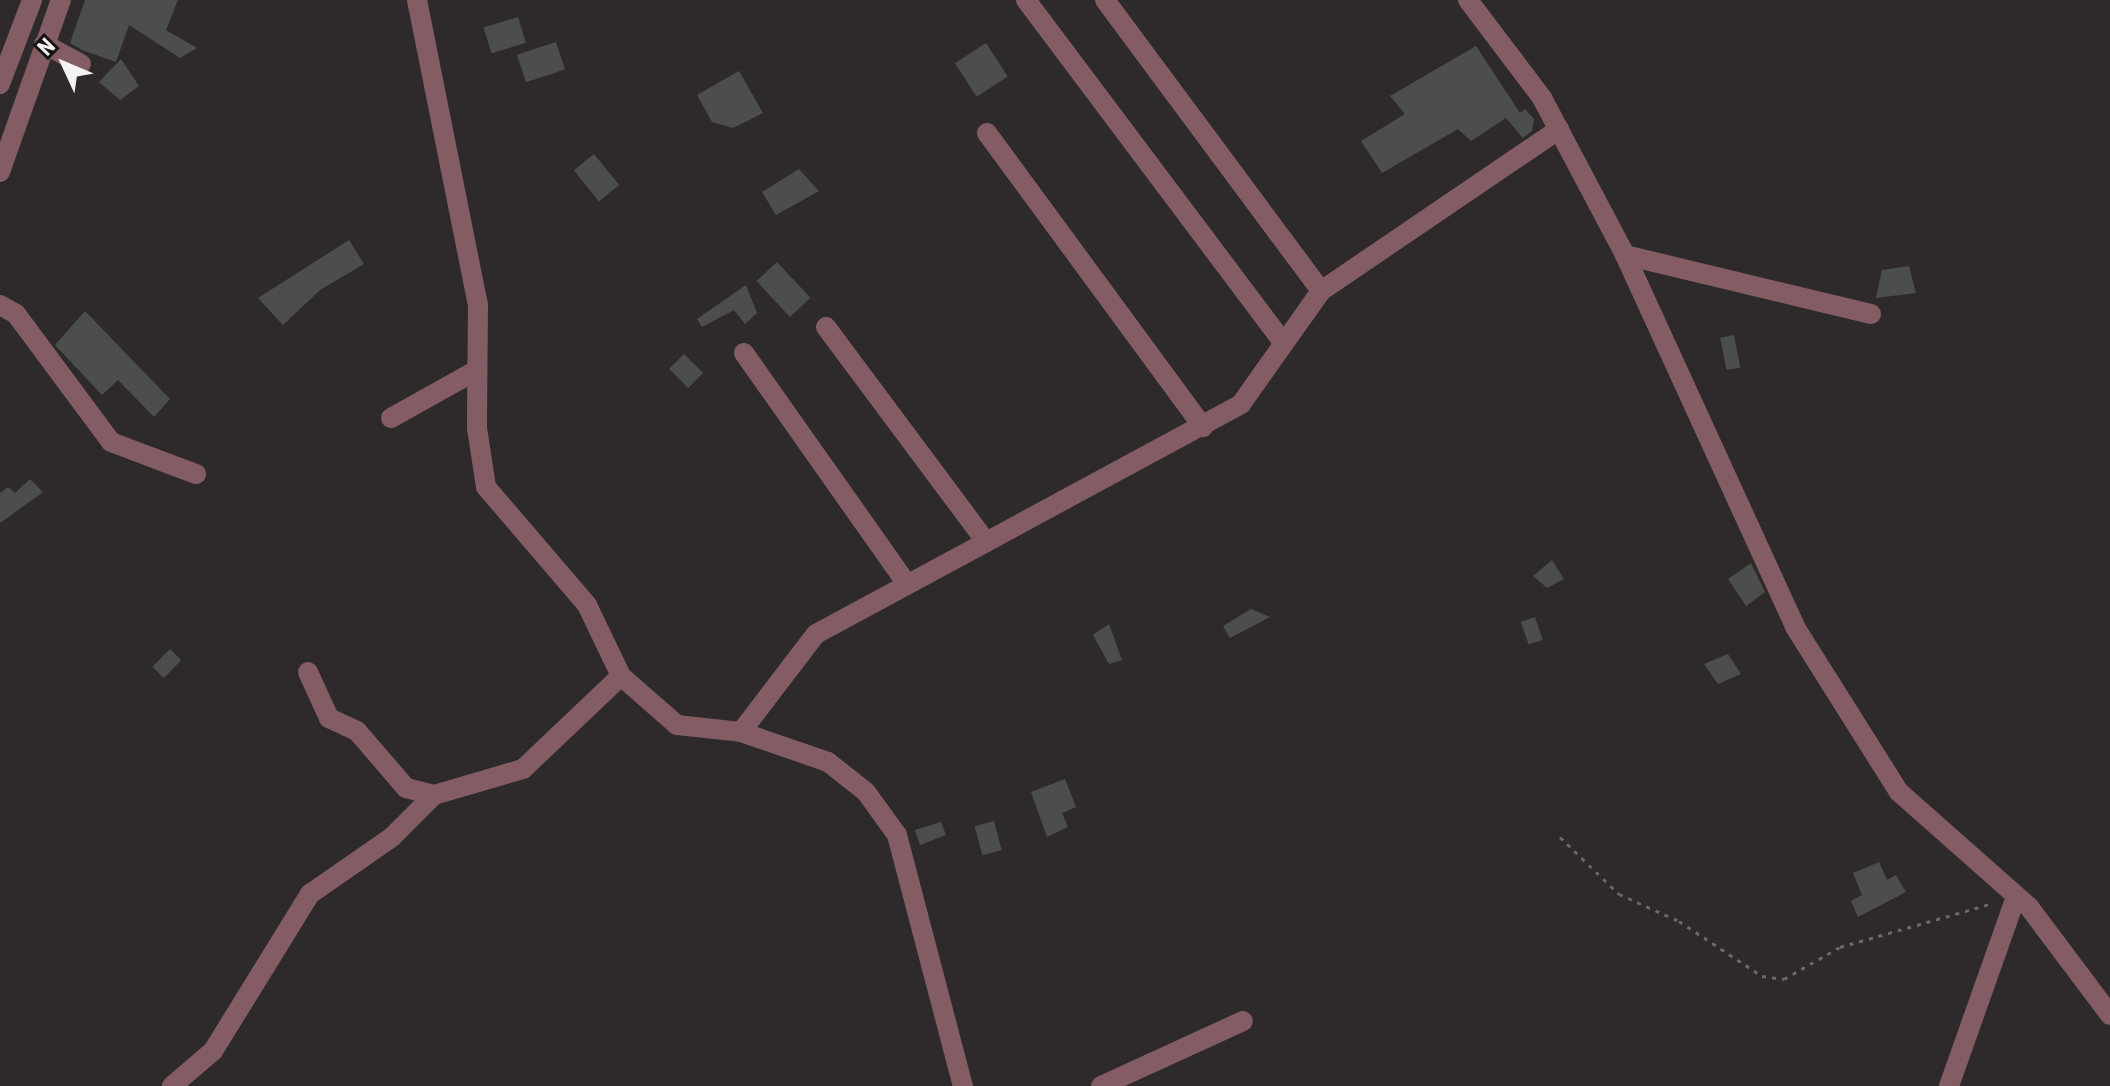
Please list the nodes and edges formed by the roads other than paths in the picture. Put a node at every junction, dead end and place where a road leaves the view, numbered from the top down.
1 (32, 0) edge
2 (61, 0) edge
3 (417, 0) edge
4 (1026, 0) edge
5 (1105, 0) edge
6 (1468, 0) edge
7 (44, 44) junction
8 (81, 64) dead end
9 (0, 84) edge
10 (1559, 129) junction
11 (987, 133) dead end
12 (0, 172) edge
13 (1625, 255) junction
14 (1321, 291) junction
15 (0, 305) edge
16 (1871, 314) dead end
17 (826, 327) dead end
18 (1283, 342) junction
19 (744, 353) dead end
20 (477, 370) junction
21 (391, 418) dead end
22 (1203, 427) junction
23 (196, 474) dead end
24 (986, 542) junction
25 (905, 581) junction
26 (308, 672) dead end
27 (621, 676) junction
28 (741, 732) junction
29 (434, 795) junction
30 (2016, 897) junction
31 (2110, 1015) edge
32 (1243, 1021) dead end
33 (172, 1086) edge
34 (963, 1086) edge
35 (1101, 1086) edge
36 (1949, 1086) edge

1 - 9 street
2 - 7 street
3 - 20 street
4 - 18 street
5 - 14 street
6 - 10 street
7 - 8 street
7 - 12 street
10 - 13 street
10 - 14 street
11 - 22 street
13 - 16 street
13 - 30 street
14 - 18 street
15 - 23 street
17 - 24 street
18 - 22 street
19 - 25 street
20 - 21 street
20 - 27 street
22 - 24 street
24 - 25 street
25 - 28 street
26 - 29 street
27 - 28 street
27 - 29 street
28 - 34 street
29 - 33 street
30 - 31 street
30 - 36 street
32 - 35 street

